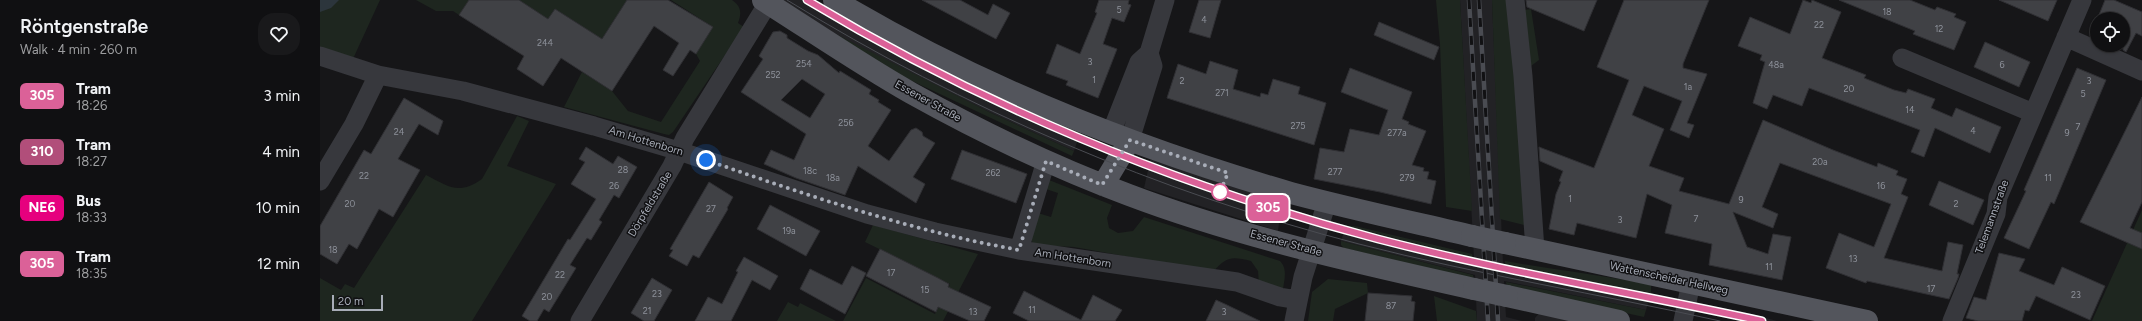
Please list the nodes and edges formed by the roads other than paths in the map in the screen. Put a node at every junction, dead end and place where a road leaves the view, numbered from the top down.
1 (834, 0) edge
2 (1165, 0) edge
3 (1515, 0) edge
4 (2082, 0) edge
5 (765, 2) edge
6 (2066, 37) junction
7 (320, 56) edge
8 (1902, 58) dead end
9 (2142, 71) edge
10 (378, 75) junction
11 (2033, 113) junction
12 (1120, 136) junction
13 (679, 151) junction
14 (1046, 161) junction
15 (320, 180) edge
16 (1102, 185) junction
17 (1327, 202) junction
18 (1019, 250) junction
19 (1312, 250) junction
20 (1535, 250) junction
21 (1691, 283) junction
22 (1289, 299) junction
23 (580, 321) edge
24 (1294, 321) edge
25 (1619, 321) edge
26 (1683, 321) edge
27 (1867, 321) edge
28 (1952, 321) edge

1 - 12 main road
2 - 12 street
3 - 20 street
4 - 6 street, Telemannstraße
5 - 13 street, Dörpfeldstraße
5 - 14 main road, Essener Straße
6 - 9 street
6 - 11 street, Telemannstraße
7 - 10 street, Am Hottenborn
8 - 11 street
10 - 13 street, Am Hottenborn
10 - 15 street
11 - 28 street, Telemannstraße
12 - 16 main road
12 - 17 main road
13 - 18 street, Am Hottenborn
13 - 23 street, Dörpfeldstraße
14 - 16 main road, Essener Straße
14 - 18 street
16 - 19 main road, Essener Straße
17 - 19 street
17 - 20 main road, Wattenscheider Hellweg, bridge
18 - 22 street, Am Hottenborn
19 - 22 street
19 - 25 main road, Essener Straße, bridge
20 - 21 main road, Wattenscheider Hellweg
21 - 26 street
21 - 27 main road, Wattenscheider Hellweg
22 - 24 street

